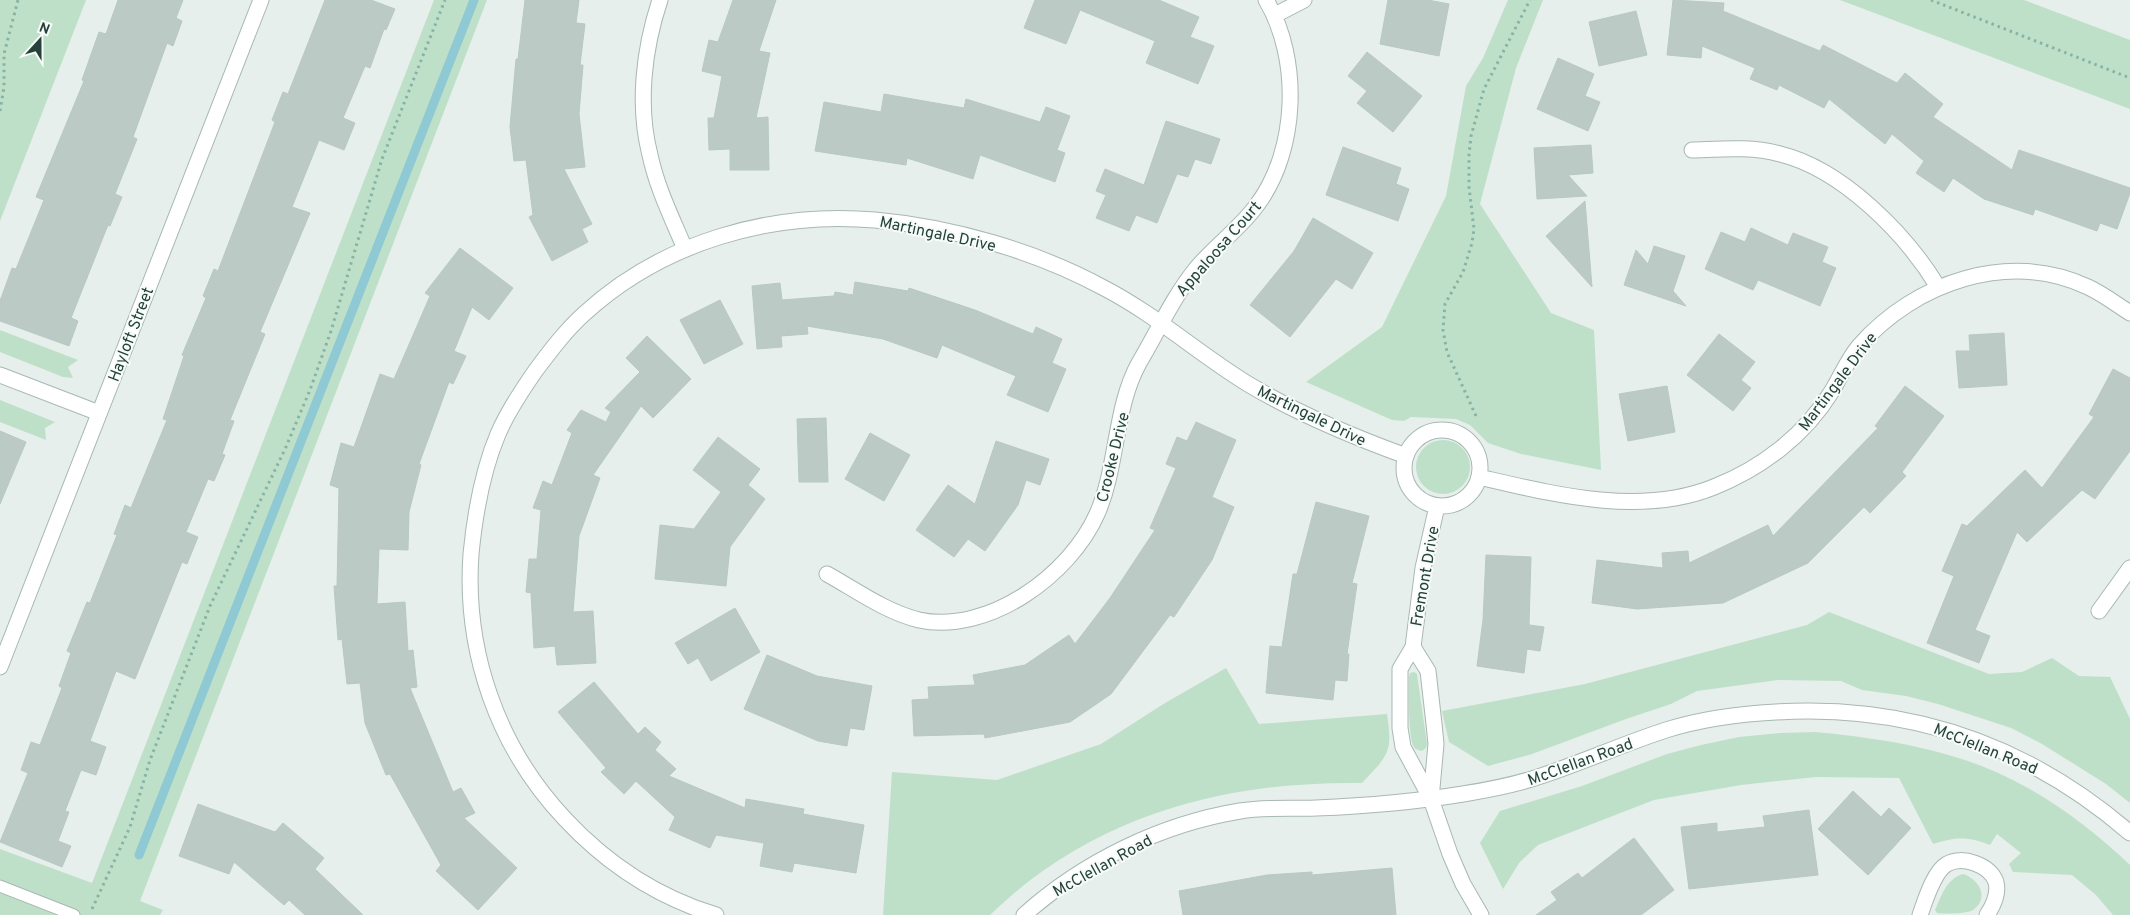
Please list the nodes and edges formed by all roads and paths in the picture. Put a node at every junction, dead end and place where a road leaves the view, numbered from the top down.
1 (18, 0) edge
2 (261, 0) edge
3 (445, 0) edge
4 (660, 0) edge
5 (1266, 0) edge
6 (1304, 0) edge
7 (1530, 0) edge
8 (1931, 0) edge
9 (1275, 15) junction
10 (2130, 78) edge
11 (0, 111) edge
12 (1692, 150) dead end
13 (685, 249) junction
14 (1938, 287) junction
15 (2130, 313) edge
16 (1162, 322) junction
17 (0, 375) edge
18 (98, 413) junction
19 (1476, 416) dead end
20 (1406, 456) junction
21 (1479, 477) junction
22 (1437, 506) junction
23 (2130, 568) edge
24 (827, 574) dead end
25 (2099, 611) dead end
26 (1413, 647) junction
27 (0, 667) edge
28 (1431, 800) junction
29 (2130, 833) edge
30 (0, 886) edge
31 (712, 914) edge
32 (74, 915) edge
33 (90, 915) edge
34 (1024, 915) edge
35 (1480, 915) edge
36 (1920, 915) edge
37 (1986, 915) edge

1 - 11 path
2 - 18 street, Hayloft Street
3 - 33 path
4 - 13 street
5 - 9 street, Appaloosa Court
6 - 9 street
7 - 19 path
8 - 10 path
9 - 16 street, Appaloosa Court
12 - 14 street
13 - 16 street, Martingale Drive
13 - 31 street, Martingale Drive
14 - 15 street, Martingale Drive
14 - 21 street, Martingale Drive
16 - 20 street, Martingale Drive
16 - 24 street, Crooke Drive
17 - 18 street
18 - 27 street, Hayloft Street
20 - 21 street
20 - 22 street
21 - 22 street
22 - 26 street, Fremont Drive
23 - 25 street
26 - 28 street, Fremont Drive
26 - 28 street, Fremont Drive
28 - 29 street, McClellan Road
28 - 34 street, McClellan Road
28 - 35 street, Fremont Drive
30 - 32 lane
36 - 37 street

